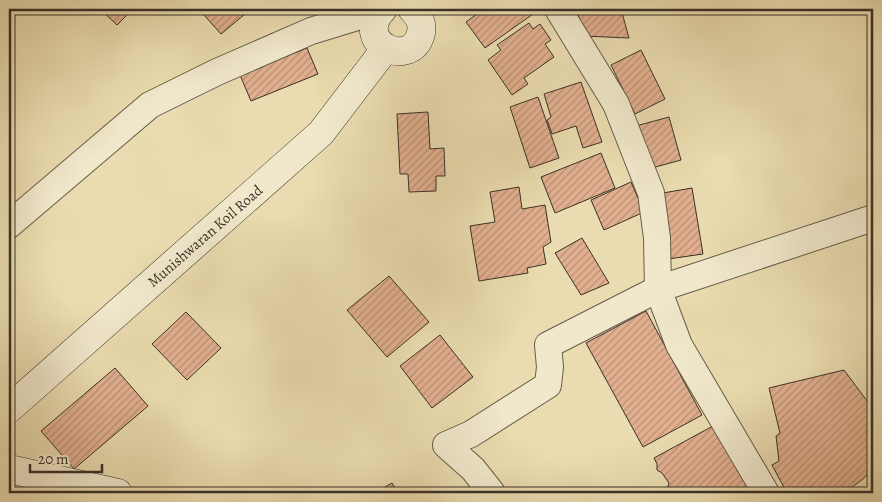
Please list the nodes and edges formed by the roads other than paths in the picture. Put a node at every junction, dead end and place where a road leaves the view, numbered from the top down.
1 (558, 9) edge
2 (420, 11) edge
3 (379, 15) edge
4 (386, 48) junction
5 (873, 218) edge
6 (9, 225) edge
7 (658, 289) junction
8 (9, 409) edge
9 (9, 469) edge
10 (118, 493) edge
11 (492, 493) edge
12 (766, 493) edge

1 - 7 street
2 - 4 main road
3 - 4 main road
3 - 6 street
4 - 8 main road, Munishwaran Koil Road
5 - 7 street
7 - 11 street
7 - 12 street
9 - 10 main road

